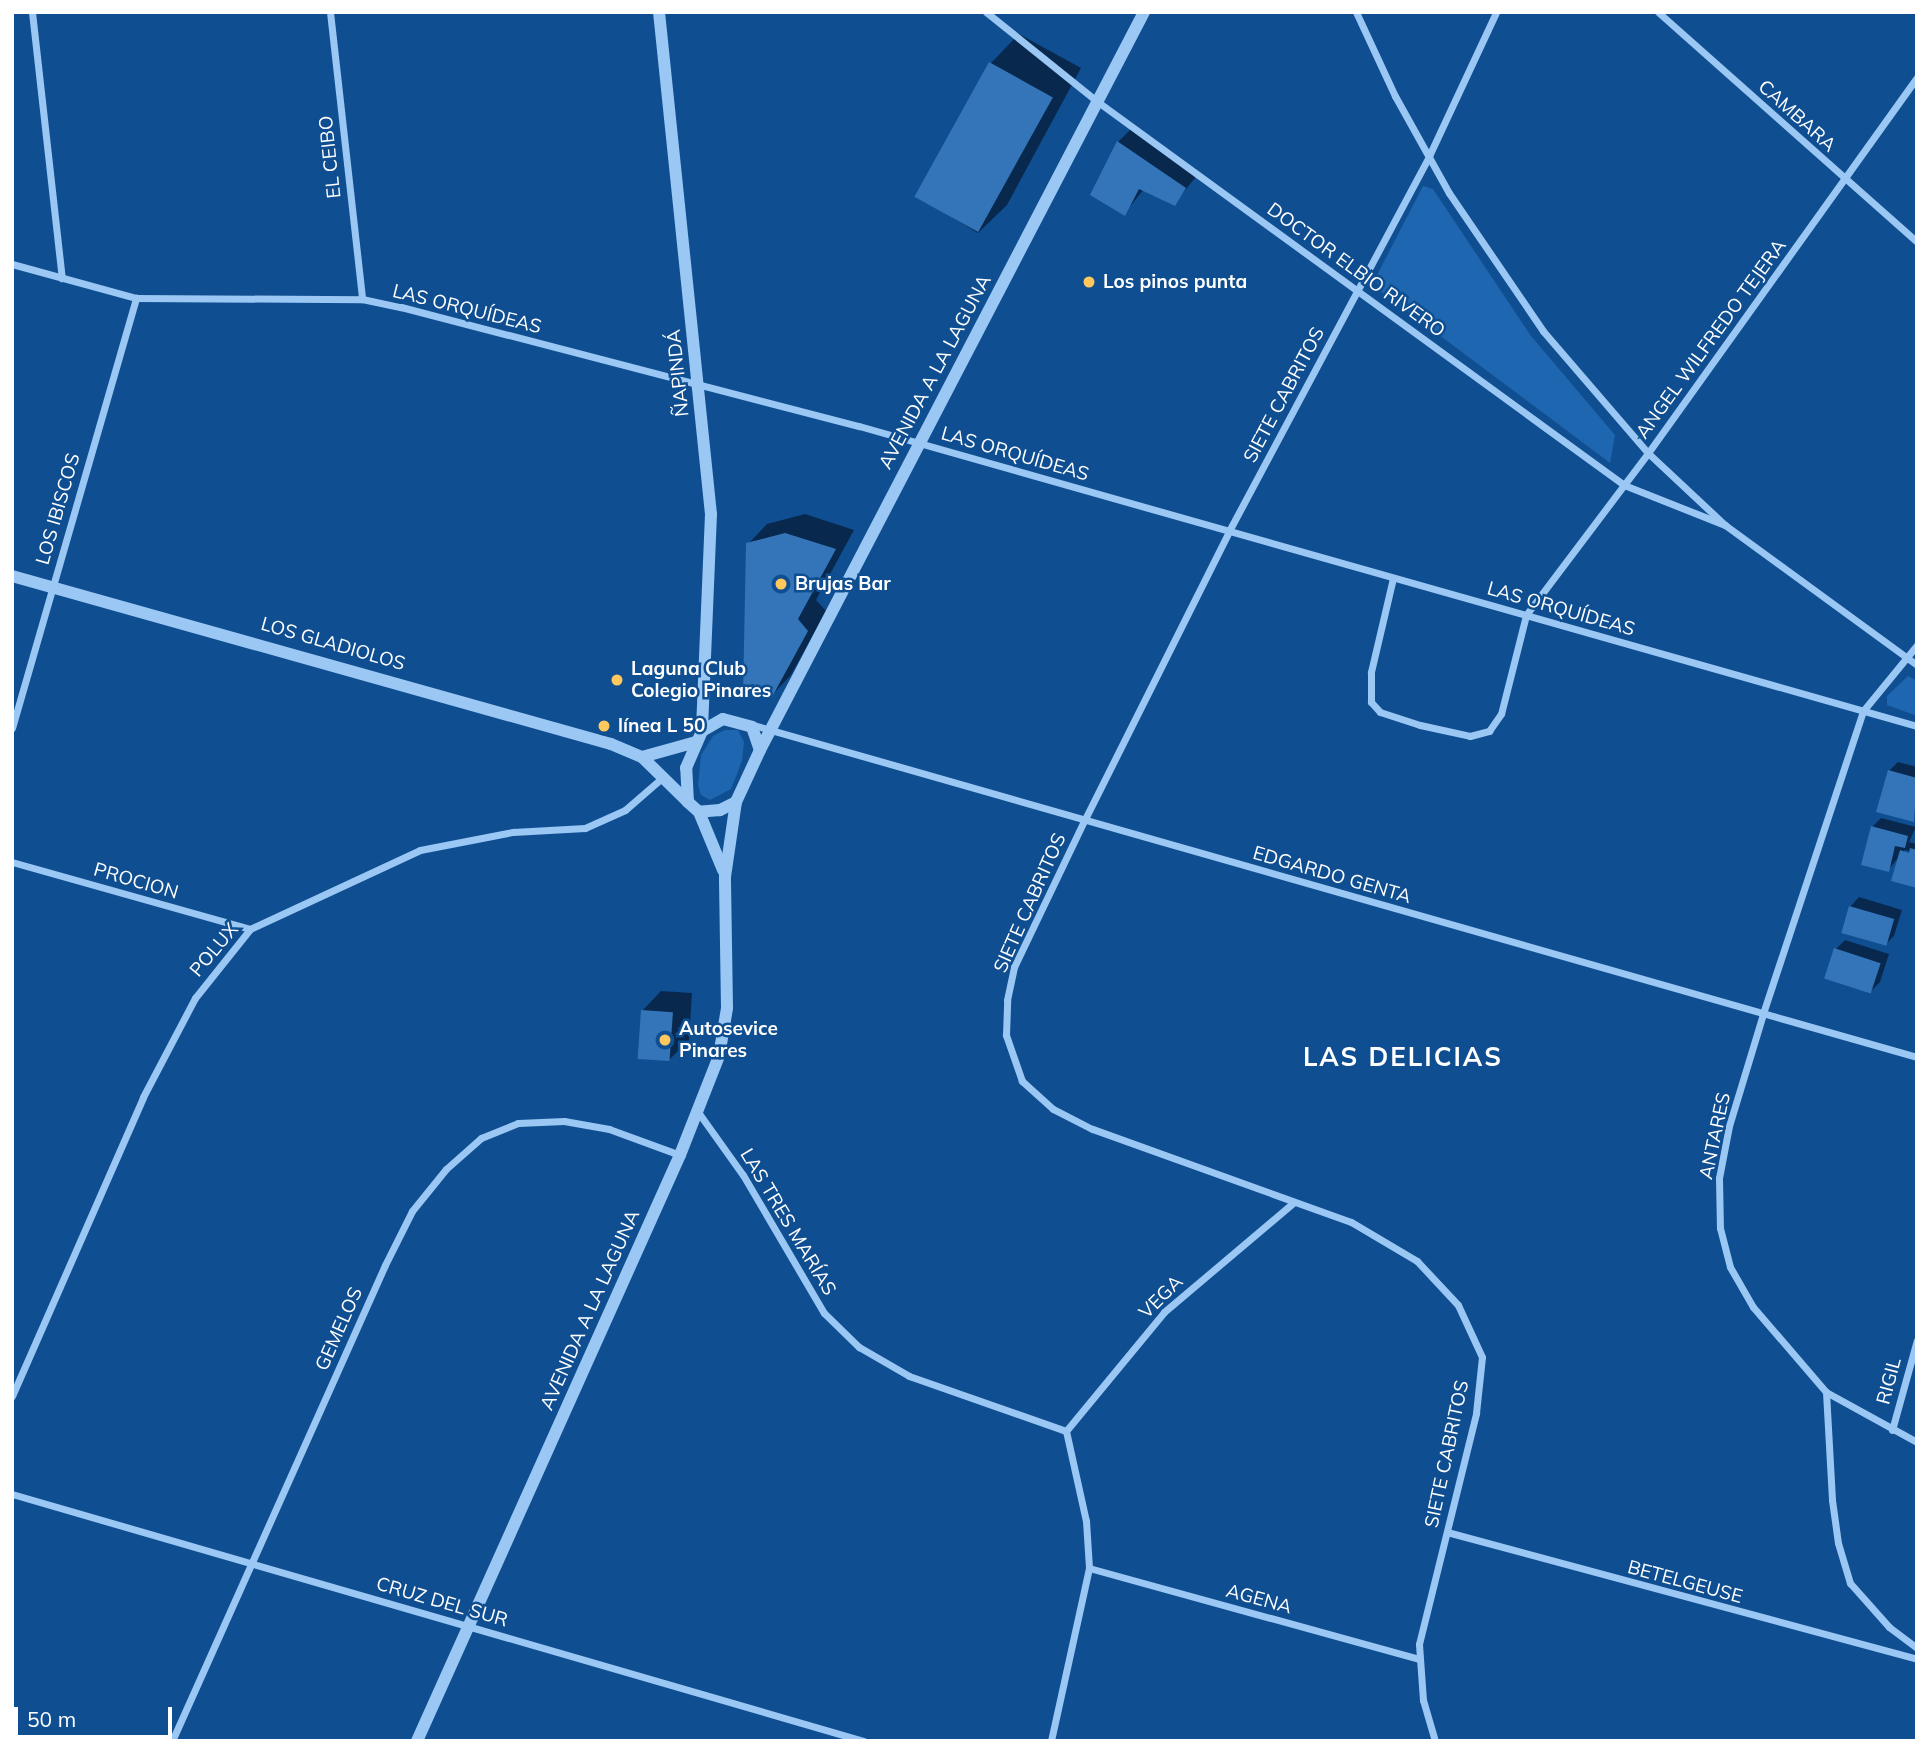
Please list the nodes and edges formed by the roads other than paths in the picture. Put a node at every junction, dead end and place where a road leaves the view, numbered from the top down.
1 (32, 12) edge
2 (330, 12) edge
3 (986, 12) edge
4 (1144, 12) edge
5 (1356, 12) edge
6 (1496, 12) edge
7 (1658, 12) edge
8 (658, 13) edge
9 (1917, 77) edge
10 (1098, 102) junction
11 (1429, 156) junction
12 (1844, 180) junction
13 (1917, 242) edge
14 (12, 264) edge
15 (62, 278) junction
16 (1357, 292) junction
17 (136, 298) junction
18 (362, 299) junction
19 (698, 385) junction
20 (918, 443) junction
21 (1648, 453) junction
22 (1624, 485) junction
23 (1724, 525) junction
24 (1229, 531) junction
25 (12, 576) edge
26 (1393, 578) junction
27 (52, 586) junction
28 (1526, 615) junction
29 (1917, 645) edge
30 (1906, 658) junction
31 (1917, 664) edge
32 (1863, 710) junction
33 (739, 721) junction
34 (1917, 726) edge
35 (12, 728) edge
36 (773, 730) junction
37 (699, 737) junction
38 (760, 750) junction
39 (642, 757) junction
40 (662, 778) junction
41 (688, 802) junction
42 (736, 802) junction
43 (699, 811) junction
44 (1086, 819) junction
45 (12, 862) edge
46 (725, 877) junction
47 (250, 929) junction
48 (1763, 1014) junction
49 (1917, 1057) edge
50 (698, 1112) junction
51 (680, 1155) junction
52 (1294, 1202) junction
53 (1917, 1340) edge
54 (1826, 1392) junction
55 (12, 1396) edge
56 (1892, 1430) junction
57 (1066, 1432) junction
58 (1917, 1442) edge
59 (12, 1494) edge
60 (1447, 1532) junction
61 (253, 1563) junction
62 (1089, 1568) junction
63 (470, 1626) junction
64 (1917, 1648) edge
65 (1420, 1659) junction
66 (1917, 1659) edge
67 (172, 1741) edge
68 (417, 1741) edge
69 (864, 1741) edge
70 (1051, 1741) edge
71 (1435, 1741) edge

1 - 15 street
2 - 18 street, EL CEIBO
3 - 10 street, DOCTOR ELBIO RIVERO
4 - 10 street, AVENIDA A LA LAGUNA
5 - 11 street
6 - 11 street, SIETE CABRITOS
7 - 12 street, CAMBARA
8 - 19 street, ÑAPINDÁ
9 - 12 street, ANGEL WILFREDO TEJERA
10 - 16 street, DOCTOR ELBIO RIVERO
10 - 20 street, AVENIDA A LA LAGUNA
11 - 16 street, SIETE CABRITOS
11 - 21 street
12 - 13 street, CAMBARA
12 - 21 street, ANGEL WILFREDO TEJERA
14 - 15 street, LAS ORQUÍDEAS
15 - 17 street, LAS ORQUÍDEAS
16 - 22 street, DOCTOR ELBIO RIVERO
16 - 24 street, SIETE CABRITOS
17 - 18 street, LAS ORQUÍDEAS
17 - 27 street, LOS IBISCOS
18 - 19 street, LAS ORQUÍDEAS
19 - 20 street, LAS ORQUÍDEAS
19 - 37 street, ÑAPINDÁ
20 - 24 street, LAS ORQUÍDEAS
20 - 36 street, AVENIDA A LA LAGUNA
21 - 22 street, ANGEL WILFREDO TEJERA
21 - 23 street
22 - 23 street, DOCTOR ELBIO RIVERO
22 - 28 street, ANGEL WILFREDO TEJERA
23 - 30 street
24 - 26 street, LAS ORQUÍDEAS
24 - 44 street, SIETE CABRITOS
25 - 27 street, LOS GLADIOLOS
26 - 28 street, LAS ORQUÍDEAS
26 - 28 street
27 - 35 street, LOS IBISCOS
27 - 39 street, LOS GLADIOLOS
28 - 32 street, LAS ORQUÍDEAS
29 - 30 street
30 - 31 street
30 - 32 street
32 - 34 street, LAS ORQUÍDEAS
32 - 48 street, ANTARES
33 - 36 street, EDGARDO GENTA
33 - 37 street
33 - 38 street
36 - 38 street, AVENIDA A LA LAGUNA
36 - 44 street, EDGARDO GENTA
37 - 39 street
37 - 41 street
38 - 42 street
39 - 40 street, LOS GLADIOLOS
40 - 41 street, LOS GLADIOLOS
40 - 47 street, POLUX
41 - 43 street
42 - 43 street
42 - 46 street, AVENIDA A LA LAGUNA
43 - 46 street, AVENIDA A LA LAGUNA
44 - 48 street, EDGARDO GENTA
44 - 52 street, SIETE CABRITOS
45 - 47 street, PROCION
46 - 50 street, AVENIDA A LA LAGUNA
47 - 55 street, POLUX
48 - 49 street, EDGARDO GENTA
48 - 54 street, ANTARES
50 - 51 street, AVENIDA A LA LAGUNA
50 - 57 street, LAS TRES MARÍAS
51 - 61 street, GEMELOS
51 - 63 street, AVENIDA A LA LAGUNA
52 - 57 street, VEGA
52 - 60 street, SIETE CABRITOS
53 - 56 street, RIGIL
54 - 56 street, ANTARES
54 - 64 street
56 - 58 street, ANTARES
57 - 62 street
59 - 61 street, CRUZ DEL SUR
60 - 65 street, SIETE CABRITOS
60 - 66 street, BETELGEUSE
61 - 63 street, CRUZ DEL SUR
61 - 67 street, GEMELOS
62 - 65 street, AGENA
62 - 70 street
63 - 68 street, AVENIDA A LA LAGUNA
63 - 69 street, CRUZ DEL SUR
65 - 71 street, SIETE CABRITOS

